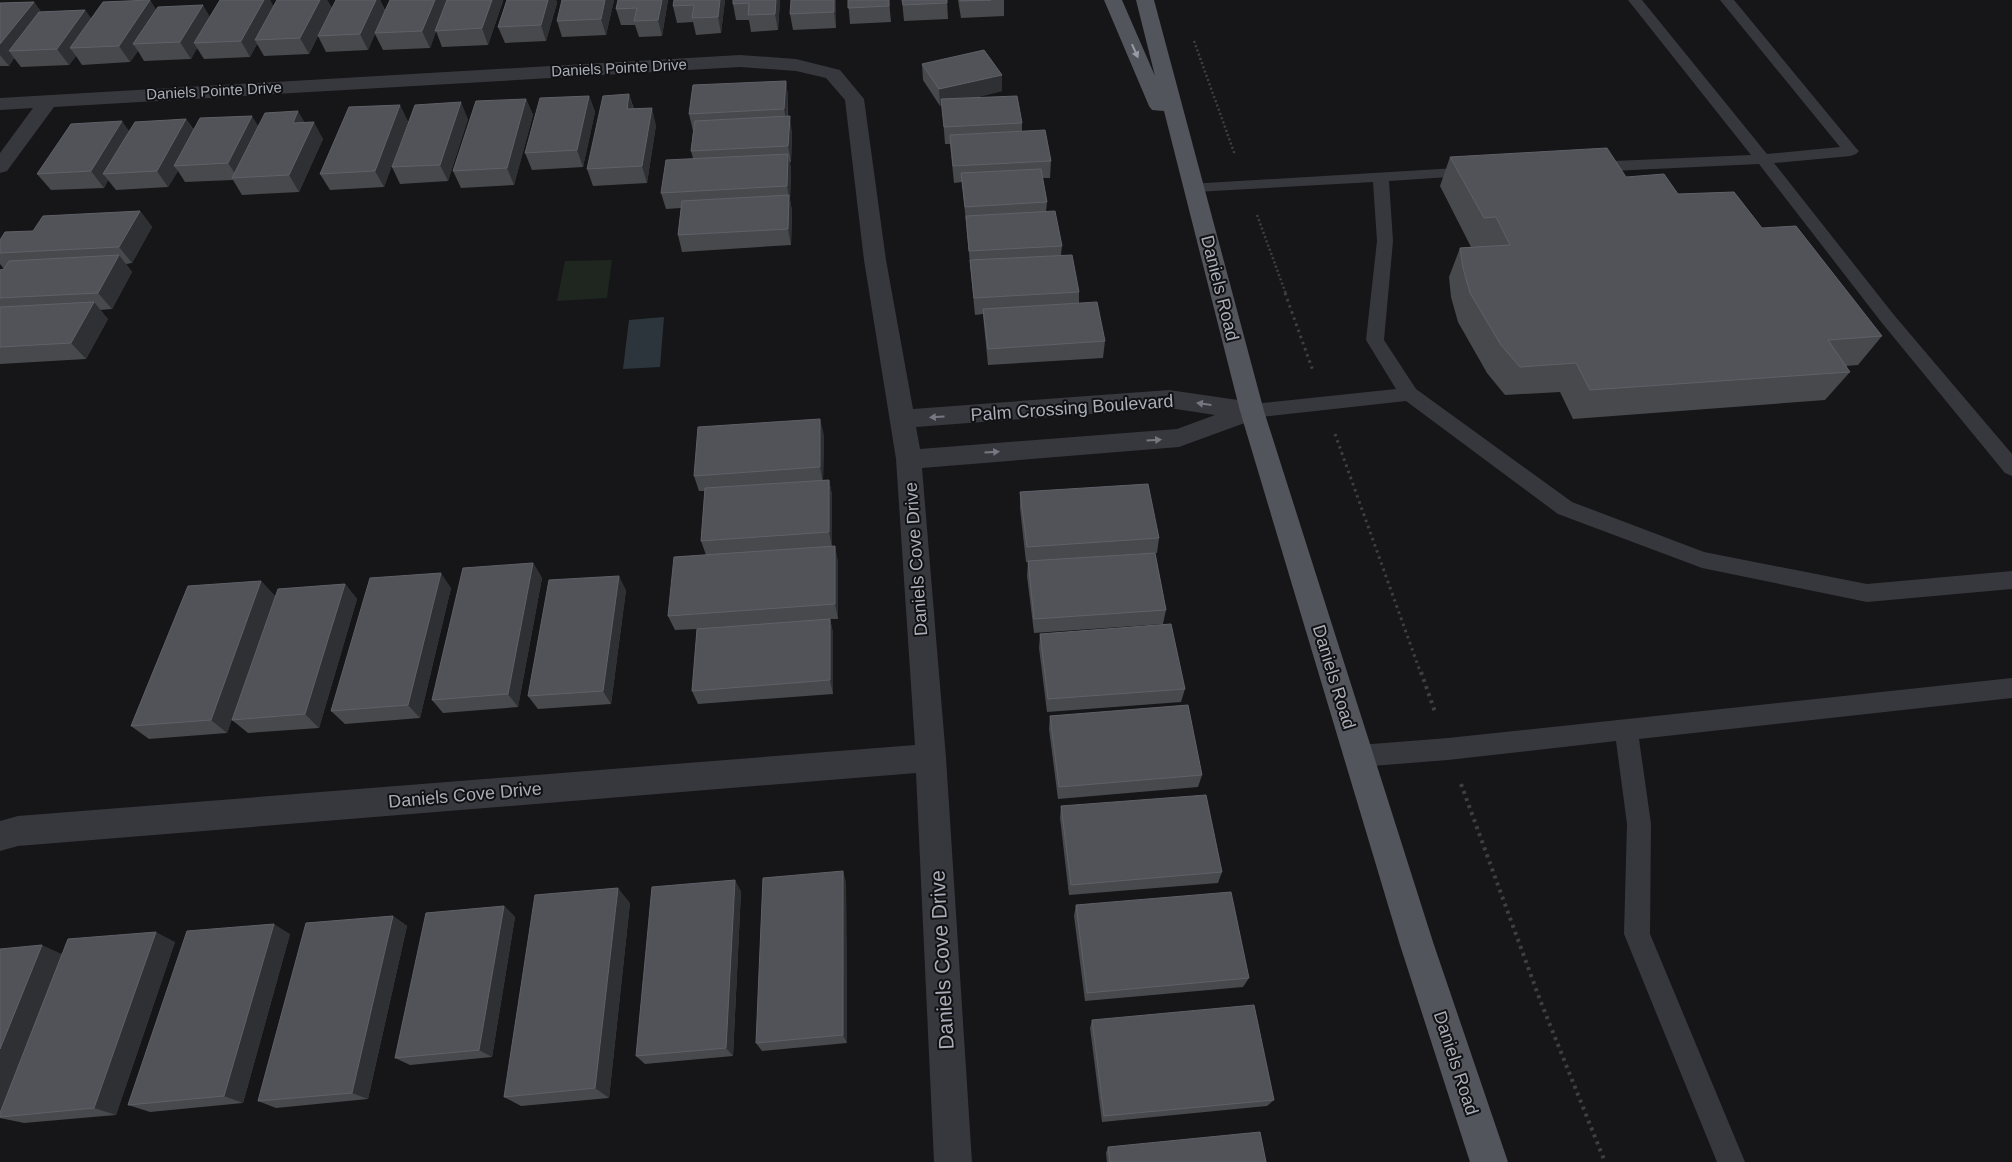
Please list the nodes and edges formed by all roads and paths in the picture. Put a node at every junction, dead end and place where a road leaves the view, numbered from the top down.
1 (1112, 0) edge
2 (1145, 0) edge
3 (1635, 0) edge
4 (1727, 0) edge
5 (1193, 37) dead end
6 (48, 101) junction
7 (0, 104) edge
8 (1763, 158) junction
9 (0, 167) edge
10 (1577, 167) edge
11 (1489, 172) edge
12 (1382, 177) junction
13 (1246, 184) junction
14 (1194, 187) junction
15 (1409, 394) junction
16 (1324, 403) junction
17 (1252, 411) junction
18 (902, 419) junction
19 (909, 459) junction
20 (2012, 468) edge
21 (2012, 580) edge
22 (2012, 688) edge
23 (1626, 729) junction
24 (1448, 749) junction
25 (1359, 756) junction
26 (931, 758) junction
27 (0, 836) edge
28 (953, 1162) edge
29 (1489, 1162) edge
30 (1605, 1162) edge
31 (1731, 1162) edge

1 -> 14 main road, Daniels Road
2 - 14 main road, Daniels Road
3 - 8 lane
4 - 8 lane
5 - 13 path
6 - 7 street, Daniels Pointe Drive
6 - 9 street
6 - 18 street, Daniels Pointe Drive
8 - 10 lane
8 - 20 lane
11 - 12 lane
12 - 13 lane
12 - 15 lane
13 - 14 lane
13 - 16 path
14 - 17 main road, Daniels Road
15 - 16 lane
15 - 21 lane
16 - 17 lane
16 - 24 path
17 -> 18 street, Palm Crossing Boulevard
19 -> 17 street
17 - 25 main road, Daniels Road
18 - 19 street, Daniels Cove Drive
19 - 26 street, Daniels Cove Drive
22 - 23 lane
23 - 24 lane
23 - 31 lane
24 - 25 lane
24 - 30 path
25 - 29 main road, Daniels Road
26 - 27 street, Daniels Cove Drive
26 - 28 street, Daniels Cove Drive

